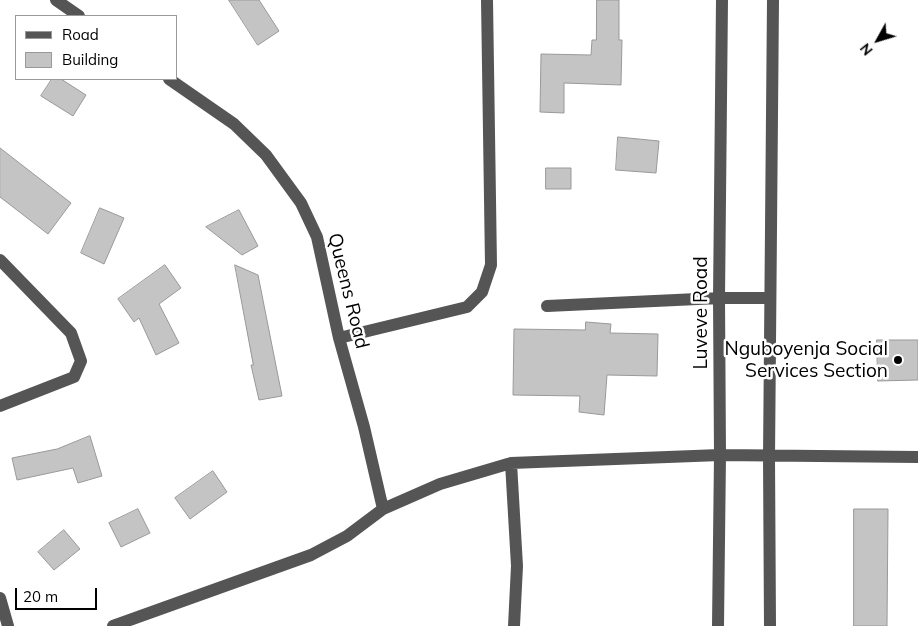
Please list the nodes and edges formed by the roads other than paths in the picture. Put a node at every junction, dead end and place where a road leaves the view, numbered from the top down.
1 (56, 0) edge
2 (487, 0) edge
3 (722, 0) edge
4 (773, 0) edge
5 (78, 15) edge
6 (170, 80) edge
7 (0, 260) edge
8 (719, 298) junction
9 (770, 298) junction
10 (547, 306) dead end
11 (339, 338) junction
12 (0, 406) edge
13 (720, 455) junction
14 (769, 457) junction
15 (918, 457) edge
16 (511, 463) junction
17 (384, 508) junction
18 (0, 598) edge
19 (8, 626) edge
20 (113, 626) edge
21 (514, 626) edge
22 (718, 626) edge
23 (770, 626) edge

1 - 5 street
2 - 11 street
3 - 8 street, Luveve Road
4 - 9 street
6 - 11 street, Queens Road
7 - 12 street
8 - 9 street
8 - 10 street
8 - 13 street, Luveve Road
9 - 14 street
11 - 17 street, Queens Road
13 - 14 street
13 - 16 street
13 - 22 street, Luveve Road
14 - 15 street
14 - 23 street
16 - 17 street
16 - 21 street
17 - 20 street
18 - 19 street

